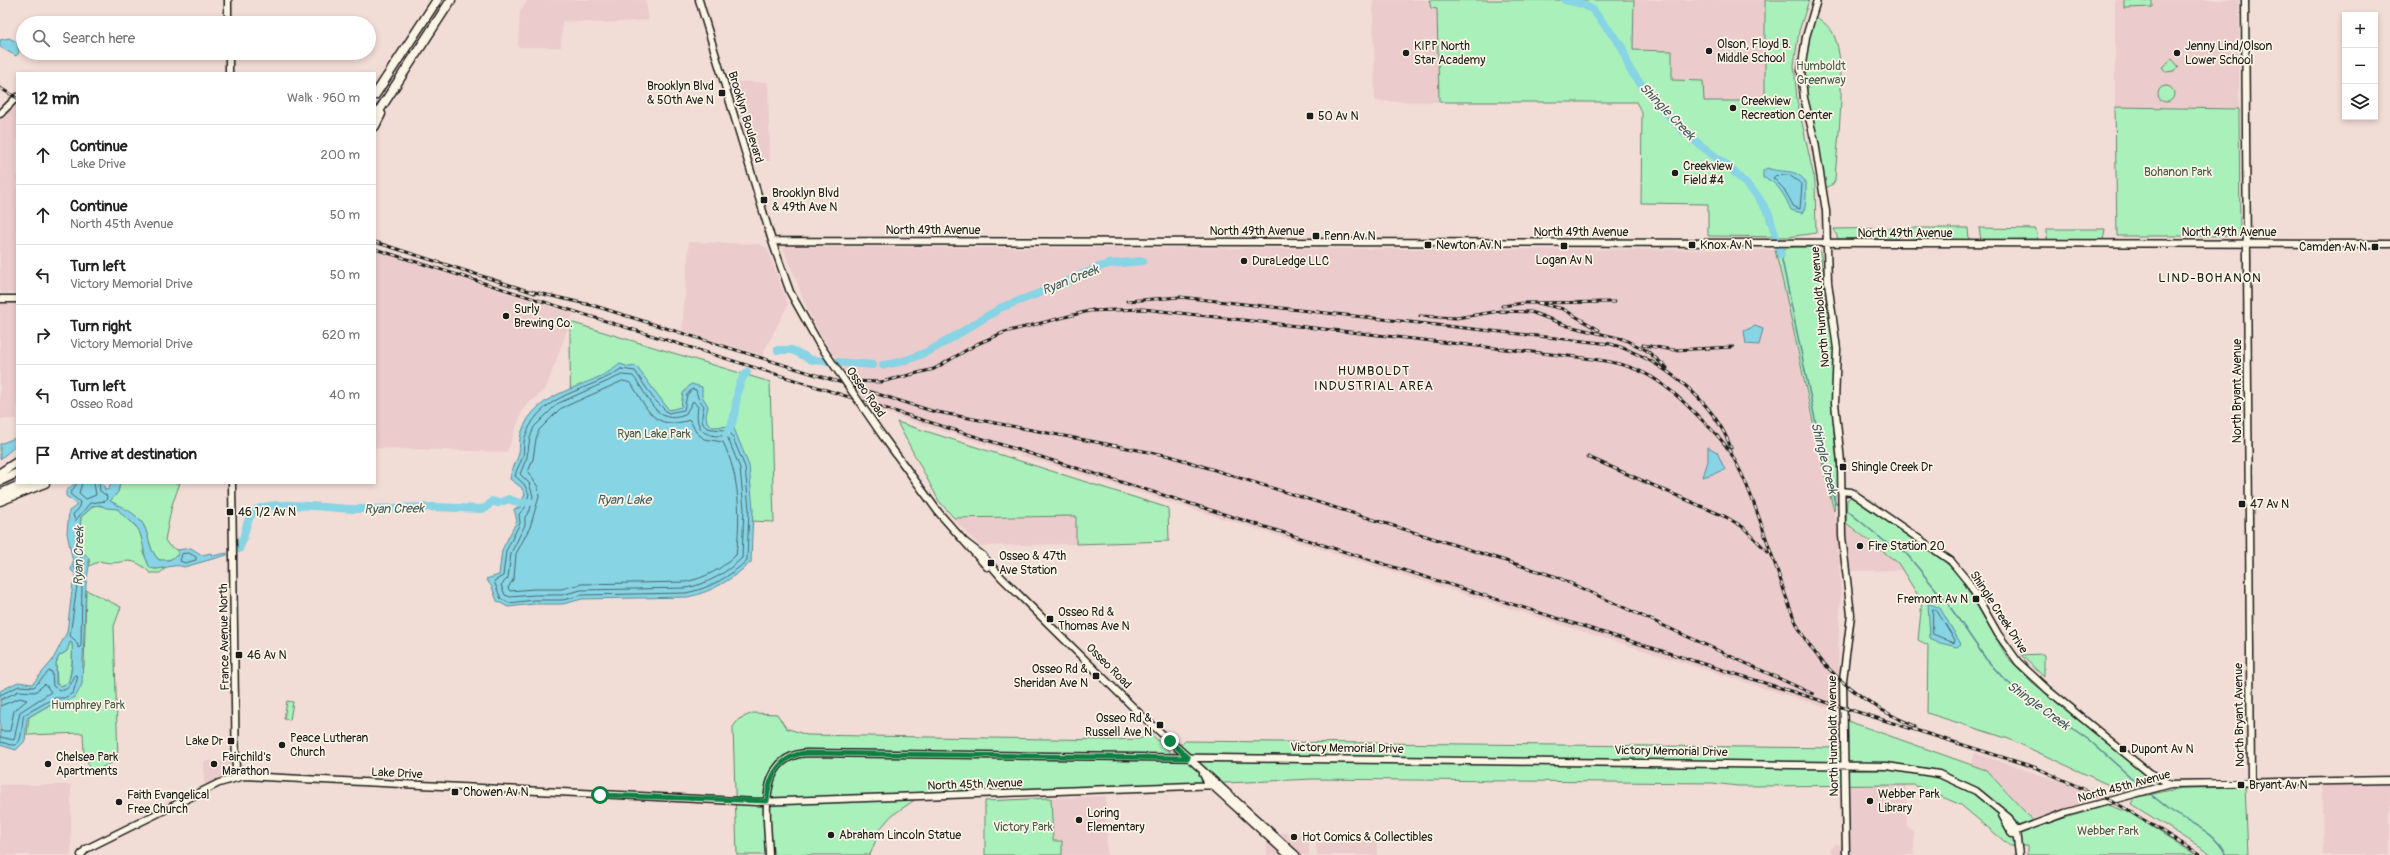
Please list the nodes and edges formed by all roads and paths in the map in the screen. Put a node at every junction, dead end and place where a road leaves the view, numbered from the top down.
1 (228, 0) edge
2 (437, 0) edge
3 (451, 0) edge
4 (699, 0) edge
5 (1817, 0) edge
6 (2246, 0) edge
7 (228, 16) edge
8 (229, 60) edge
9 (229, 72) edge
10 (400, 80) junction
11 (376, 93) edge
12 (16, 99) edge
13 (0, 114) edge
14 (376, 116) edge
15 (376, 124) edge
16 (772, 241) junction
17 (1826, 244) junction
18 (2247, 244) junction
19 (2390, 244) edge
20 (0, 299) edge
21 (16, 299) edge
22 (16, 463) edge
23 (0, 473) edge
24 (16, 473) edge
25 (0, 481) edge
26 (22, 484) edge
27 (42, 484) edge
28 (228, 484) edge
29 (232, 484) edge
30 (1841, 491) junction
31 (0, 494) edge
32 (233, 496) junction
33 (0, 501) edge
34 (1188, 758) junction
35 (1844, 764) junction
36 (236, 777) junction
37 (2390, 780) edge
38 (2251, 782) junction
39 (2171, 784) junction
40 (1216, 786) junction
41 (732, 801) joint
42 (767, 801) junction
43 (2014, 832) junction
44 (2018, 852) edge
45 (81, 855) edge
46 (769, 855) edge
47 (1288, 855) edge
48 (1296, 855) edge
49 (1846, 855) edge

1 - 7 street
2 - 11 highway
3 - 10 highway
4 - 16 street, Brooklyn Boulevard
5 - 17 street, North Humboldt Avenue
6 - 18 street, North Bryant Avenue
8 - 9 street
10 - 14 highway
10 - 15 highway
12 - 13 street
16 - 17 street, North 49th Avenue
16 - 34 street, Osseo Road, bridge
17 - 18 street, North 49th Avenue
17 - 30 street, North Humboldt Avenue
18 - 19 street, North 49th Avenue
18 - 38 street, North Bryant Avenue
20 - 21 street
22 - 23 highway
24 - 25 highway
26 - 31 highway
27 - 33 highway
28 - 32 street, France Avenue North
29 - 32 street, France Avenue North
30 - 35 street, North Humboldt Avenue
30 - 39 street, Shingle Creek Drive
32 - 36 street, France Avenue North
34 - 35 street, Victory Memorial Drive
34 - 40 street, Osseo Road
34 - 42 street, Victory Memorial Drive
35 - 43 street, Victory Memorial Drive
35 - 49 street, North Humboldt Avenue
36 - 41 street, Lake Drive
36 - 45 street, Lake Drive
37 - 38 street, North 45th Avenue
38 - 39 street, North 45th Avenue
39 - 43 street, North 45th Avenue
40 - 42 street, North 45th Avenue
40 - 47 street, Osseo Road
40 - 48 street, Osseo Road
41 - 42 street, North 45th Avenue
42 - 46 street, Victory Memorial Drive
43 - 44 street, Victory Memorial Drive

